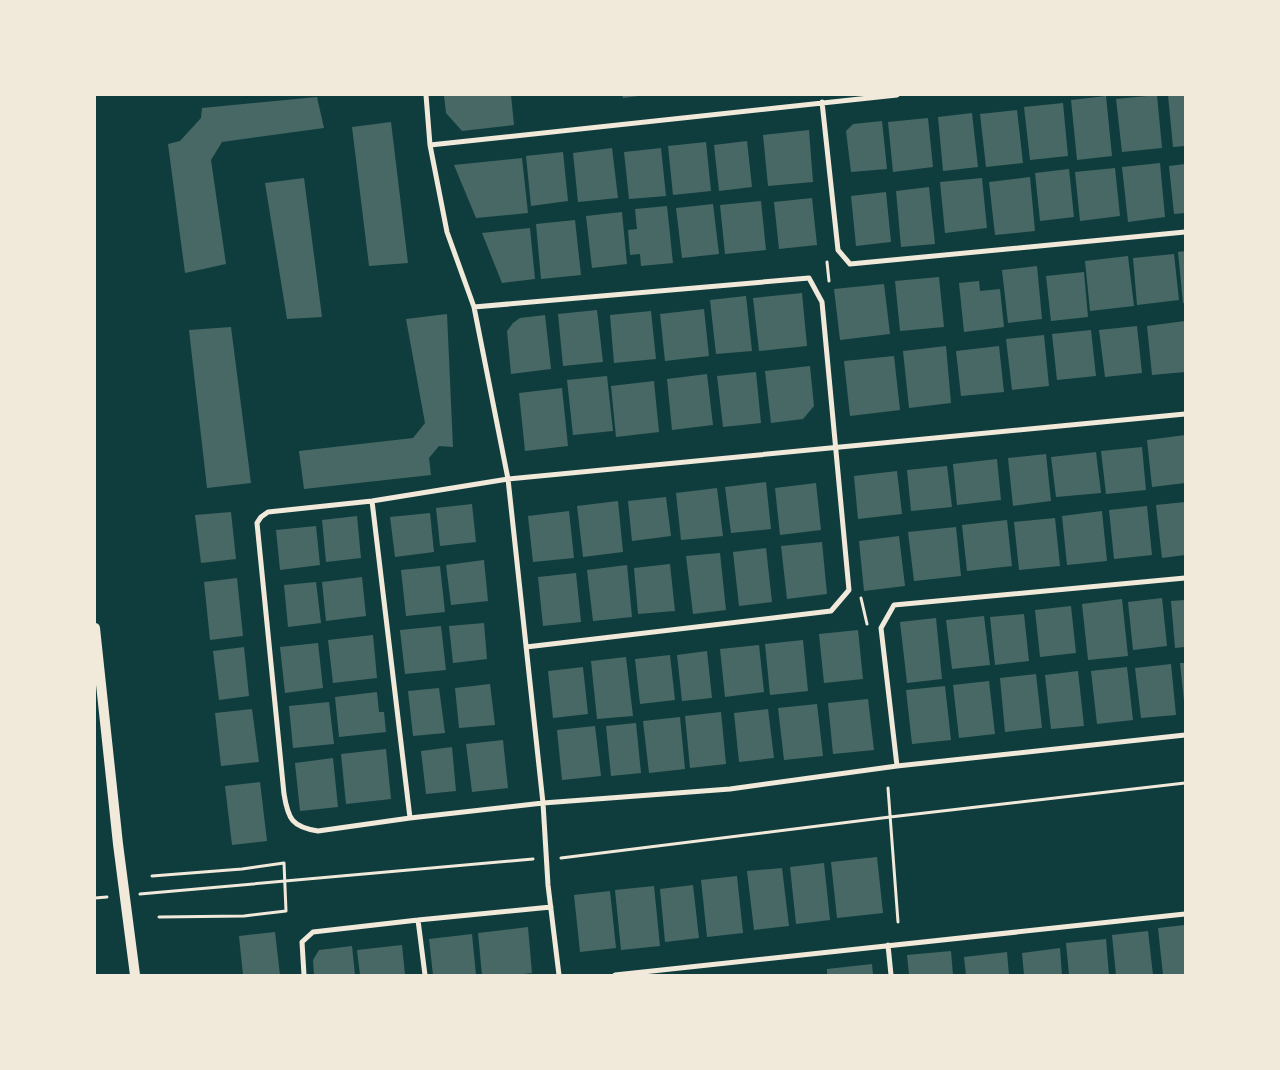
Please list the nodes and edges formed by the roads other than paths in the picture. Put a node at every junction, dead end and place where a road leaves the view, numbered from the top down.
1 (426, 95) edge
2 (897, 95) edge
3 (822, 102) junction
4 (430, 145) junction
5 (1185, 232) edge
6 (474, 308) junction
7 (1185, 414) edge
8 (836, 447) junction
9 (508, 479) junction
10 (372, 501) junction
11 (1185, 578) edge
12 (95, 628) edge
13 (526, 647) junction
14 (1185, 735) edge
15 (897, 766) junction
16 (543, 803) junction
17 (410, 818) junction
18 (551, 907) junction
19 (1185, 914) edge
20 (418, 920) junction
21 (888, 945) junction
22 (135, 975) edge
23 (304, 975) edge
24 (425, 975) edge
25 (559, 975) edge
26 (615, 975) edge
27 (891, 975) edge

1 - 4 street
2 - 3 street
3 - 4 street
3 - 5 street
4 - 6 street
6 - 8 street
6 - 9 street
7 - 8 street
8 - 9 street
8 - 13 street
9 - 10 street
9 - 13 street
10 - 17 street
10 - 17 street
11 - 15 street
12 - 22 main road
13 - 16 street
14 - 15 street
15 - 16 street
16 - 17 street
16 - 18 street
18 - 20 street
18 - 25 street
19 - 21 street
20 - 23 street
20 - 24 street
21 - 26 street
21 - 27 street

